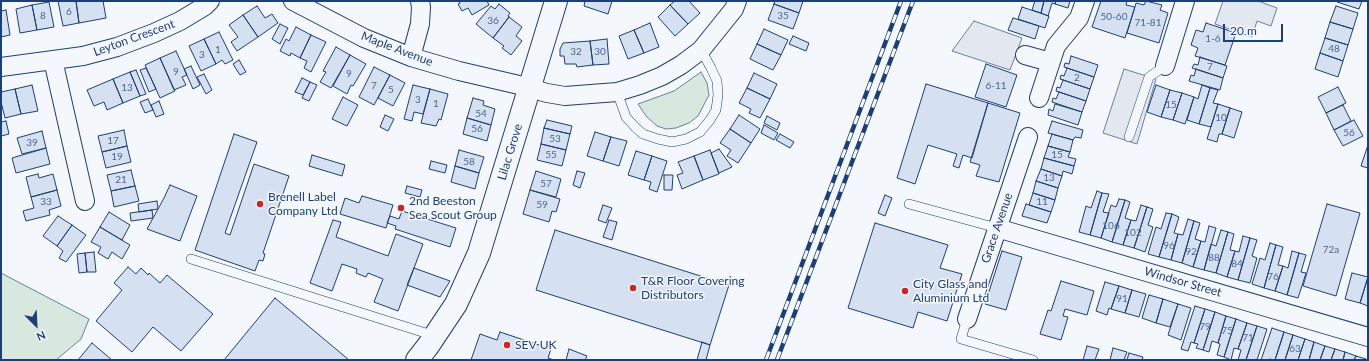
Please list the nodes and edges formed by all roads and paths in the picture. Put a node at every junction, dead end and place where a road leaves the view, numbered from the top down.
1 (210, 1) edge
2 (293, 1) edge
3 (420, 1) edge
4 (556, 1) edge
5 (737, 1) edge
6 (1085, 1) edge
7 (1185, 1) edge
8 (701, 50) junction
9 (1025, 55) dead end
10 (411, 57) junction
11 (53, 60) junction
12 (1050, 62) junction
13 (1, 66) edge
14 (1166, 66) joint
15 (529, 89) junction
16 (617, 92) junction
17 (1039, 98) dead end
18 (1028, 137) dead end
19 (1129, 137) dead end
20 (84, 201) dead end
21 (909, 204) dead end
22 (998, 228) junction
23 (191, 259) dead end
24 (967, 319) joint
25 (435, 336) junction
26 (1368, 337) edge
27 (417, 360) edge
28 (1033, 360) edge

1 - 11 street, Leyton Crescent
2 - 10 street, Maple Avenue
3 - 10 street
4 - 15 street, Lilac Grove
5 - 8 street, Maple Avenue
6 - 12 street
7 - 14 street
8 - 16 street, Maple Avenue
8 - 16 lane
9 - 12 street
10 - 15 street, Maple Avenue
11 - 13 street, Leyton Crescent
11 - 20 street
12 - 17 street
14 - 19 lane
15 - 16 street, Maple Avenue
15 - 25 street, Lilac Grove
18 - 22 street, Grace Avenue
21 - 22 lane
22 - 24 street, Grace Avenue
22 - 26 street, Windsor Street
23 - 25 lane
24 - 28 lane
25 - 27 street, Lilac Grove

